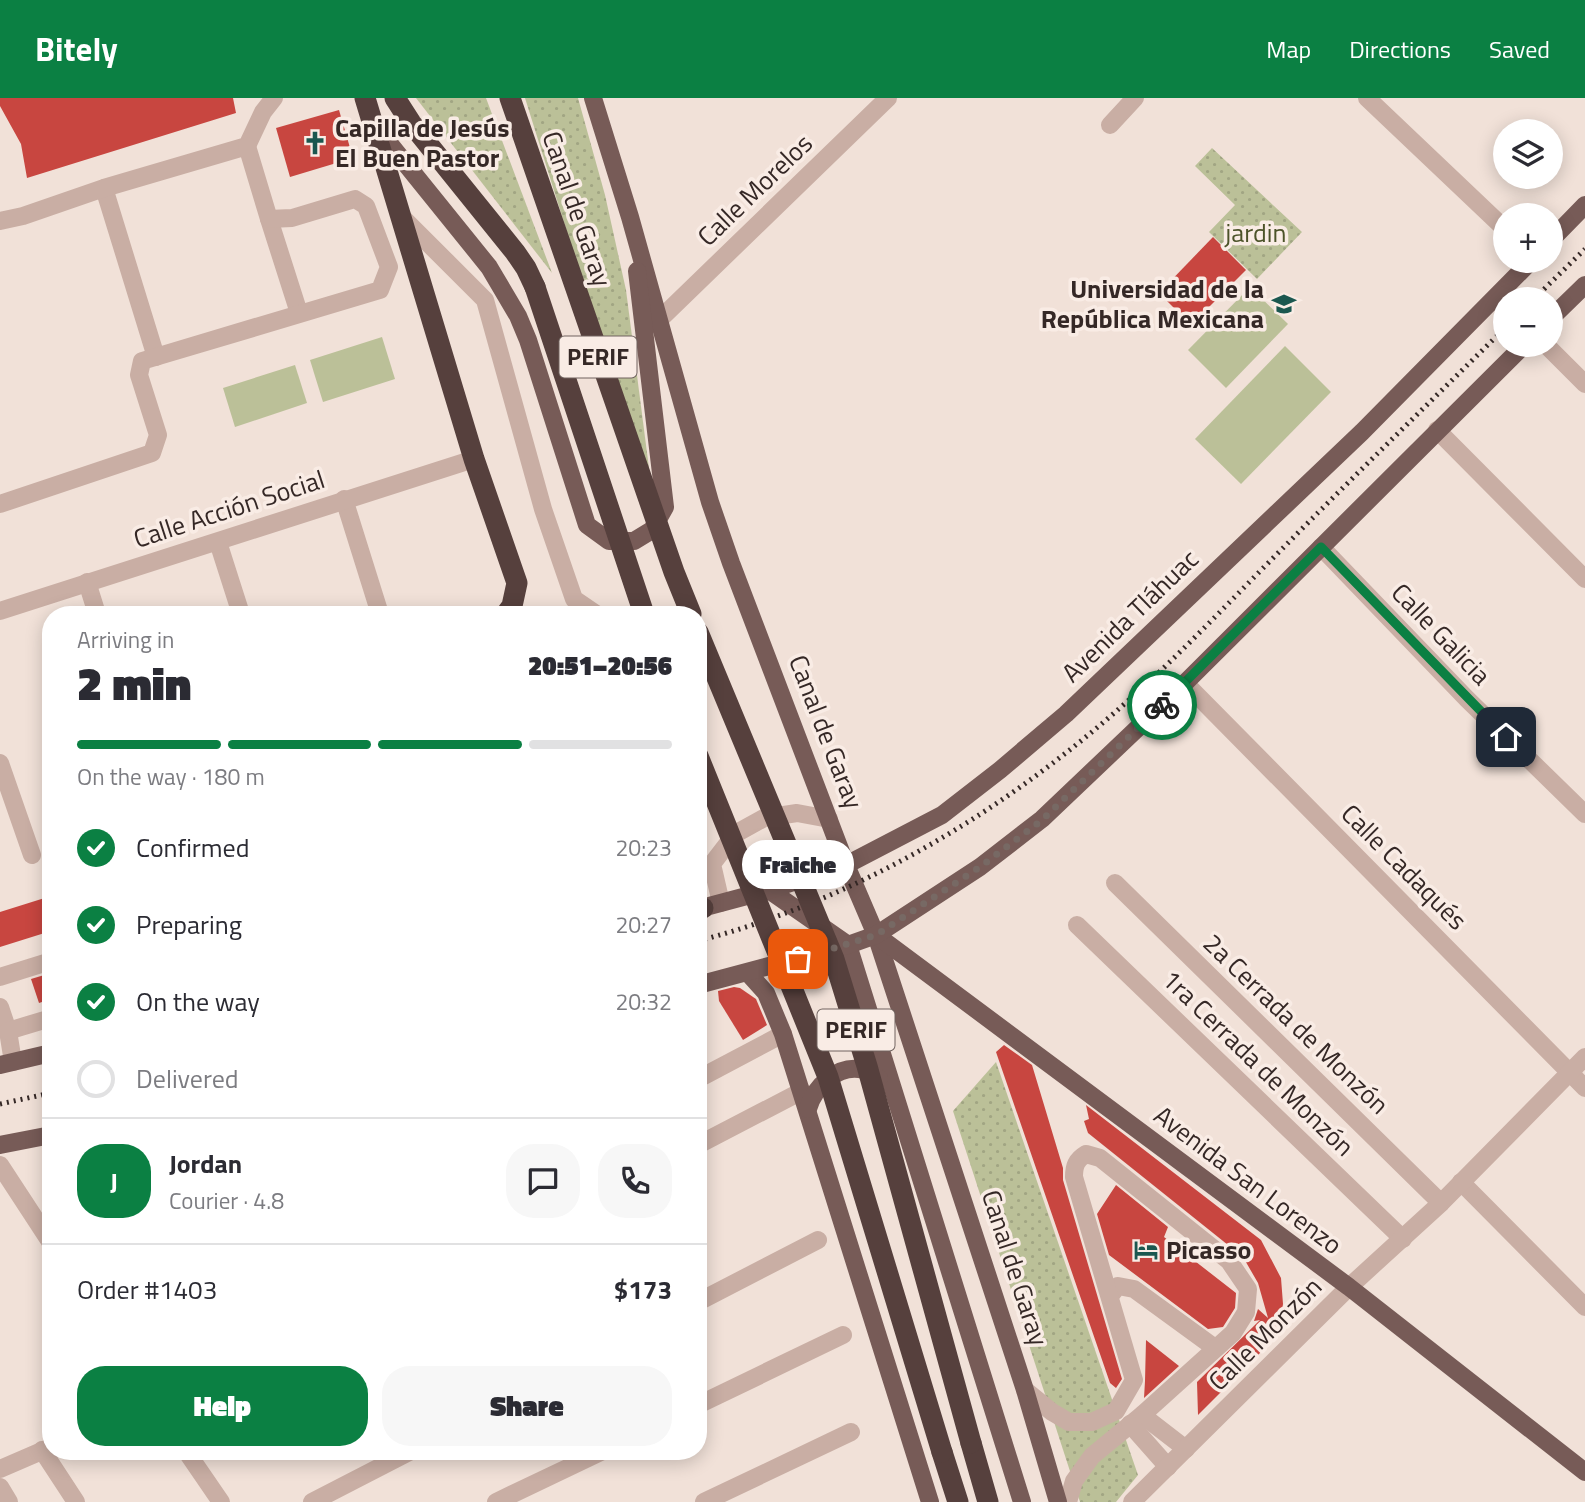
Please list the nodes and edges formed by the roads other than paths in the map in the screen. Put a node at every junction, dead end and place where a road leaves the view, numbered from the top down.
1 (274, 98) edge
2 (365, 98) edge
3 (395, 98) edge
4 (510, 98) edge
5 (593, 98) edge
6 (888, 98) edge
7 (1135, 98) edge
8 (1367, 98) edge
9 (371, 121) junction
10 (1110, 125) dead end
11 (247, 146) junction
12 (104, 188) junction
13 (1585, 205) edge
14 (400, 215) junction
15 (630, 217) junction
16 (1493, 218) edge
17 (269, 219) junction
18 (0, 221) edge
19 (1563, 228) edge
20 (1519, 273) edge
21 (1585, 285) edge
22 (1563, 306) edge
23 (299, 313) junction
24 (659, 320) junction
25 (156, 357) junction
26 (1512, 357) edge
27 (1558, 357) edge
28 (1585, 383) edge
29 (1437, 430) junction
30 (474, 459) junction
31 (344, 499) junction
32 (0, 504) edge
33 (218, 542) junction
34 (1321, 547) junction
35 (1585, 579) edge
36 (87, 582) junction
37 (94, 606) edge
38 (239, 606) edge
39 (377, 606) edge
40 (512, 606) edge
41 (584, 606) edge
42 (641, 606) edge
43 (688, 606) edge
44 (0, 611) edge
45 (707, 654) edge
46 (1185, 683) junction
47 (0, 763) edge
48 (707, 778) edge
49 (1585, 814) edge
50 (829, 819) junction
51 (32, 855) dead end
52 (707, 858) edge
53 (846, 865) junction
54 (1115, 883) dead end
55 (769, 890) junction
56 (707, 906) edge
57 (1077, 925) dead end
58 (876, 935) junction
59 (848, 945) junction
60 (42, 964) edge
61 (748, 973) junction
62 (0, 977) edge
63 (707, 983) edge
64 (0, 1007) edge
65 (42, 1021) edge
66 (8, 1031) junction
67 (783, 1034) junction
68 (42, 1055) edge
69 (1585, 1057) edge
70 (6, 1064) edge
71 (1570, 1072) junction
72 (707, 1074) edge
73 (1585, 1088) edge
74 (893, 1089) junction
75 (802, 1090) junction
76 (808, 1109) junction
77 (42, 1137) edge
78 (707, 1140) edge
79 (0, 1145) edge
80 (0, 1165) edge
81 (1461, 1182) junction
82 (1441, 1203) junction
83 (42, 1229) edge
84 (1403, 1239) junction
85 (818, 1240) dead end
86 (1349, 1287) junction
87 (1110, 1296) junction
88 (707, 1297) edge
89 (1585, 1307) edge
90 (843, 1335) dead end
91 (1215, 1348) junction
92 (1025, 1390) junction
93 (707, 1401) edge
94 (1136, 1419) junction
95 (851, 1432) dead end
96 (1186, 1449) junction
97 (42, 1450) edge
98 (53, 1460) edge
99 (192, 1460) edge
100 (394, 1460) edge
101 (584, 1460) edge
102 (1168, 1467) junction
103 (0, 1469) edge
104 (1585, 1472) edge
105 (0, 1487) edge
106 (1135, 1501) edge
107 (9, 1502) edge
108 (76, 1502) edge
109 (221, 1502) edge
110 (312, 1502) edge
111 (496, 1502) edge
112 (704, 1502) edge
113 (930, 1502) edge
114 (958, 1502) edge
115 (988, 1502) edge
116 (1022, 1502) edge
117 (1058, 1502) edge
118 (1068, 1502) edge

1 - 11 street
2 - 9 highway
3 - 42 highway, PERIF, bridge
4 - 43 highway, Canal de Garay / PERIF, bridge
5 - 15 main road, Canal de Garay
6 - 24 street, Calle Morelos
7 - 10 street
8 - 16 street
9 - 14 highway
9 - 15 main road
11 - 12 street
11 - 17 street
12 - 18 street
12 - 25 street
13 - 19 main road
14 - 30 highway
14 - 41 street
15 - 24 main road, Canal de Garay
17 - 23 street
17 - 23 street
20 - 53 main road, Avenida Tláhuac
21 - 22 main road
23 - 25 street
24 - 50 main road, Canal de Garay
25 - 32 street
26 - 29 main road
27 - 28 street
29 - 34 main road
29 - 35 street
30 - 31 street, Calle Acción Social
30 - 40 highway
31 - 33 street, Calle Acción Social
31 - 39 street
33 - 36 street, Calle Acción Social
33 - 38 street
34 - 46 main road
34 - 49 street, Calle Galicia
36 - 37 street
36 - 44 street, Calle Acción Social
45 - 115 highway, PERIF, bridge
46 - 58 main road
46 - 71 street, Calle Cadaqués
47 - 51 street
48 - 114 highway, PERIF, bridge
50 - 52 street
50 - 53 main road, Canal de Garay
53 - 55 main road, Avenida Tláhuac
53 - 58 main road, Canal de Garay
54 - 82 street, 2a Cerrada de Monzón
55 - 56 main road, Avenida Tláhuac
55 - 59 main road
57 - 84 street, 1ra Cerrada de Monzón
58 - 59 main road
58 - 86 main road, Avenida San Lorenzo
58 - 92 main road, Canal de Garay
59 - 61 main road
59 - 74 main road
60 - 62 street
61 - 63 main road
61 - 67 main road
64 - 66 street
65 - 66 street
66 - 70 street
67 - 72 street
67 - 75 main road
68 - 70 main road
69 - 71 street, Calle Monzón
71 - 73 street, Calle Cadaqués
71 - 81 street, Calle Monzón
74 - 76 main road
74 - 116 main road
75 - 76 main road
75 - 78 street
76 - 113 main road
77 - 79 main road
80 - 83 street
81 - 82 street, Calle Monzón
81 - 89 street
82 - 84 street, Calle Monzón
84 - 86 street, Calle Monzón
85 - 88 street
86 - 96 street, Calle Monzón
86 - 104 main road, Avenida San Lorenzo
87 - 91 street
87 - 91 street
87 - 92 street
90 - 93 street
91 - 94 street
92 - 117 main road, Canal de Garay
94 - 96 street
94 - 102 street
94 - 118 street
95 - 112 street
96 - 102 street, Calle Monzón
97 - 103 street
98 - 108 street
99 - 109 street
100 - 110 street
101 - 111 street
102 - 106 street, Calle Monzón
105 - 107 street

